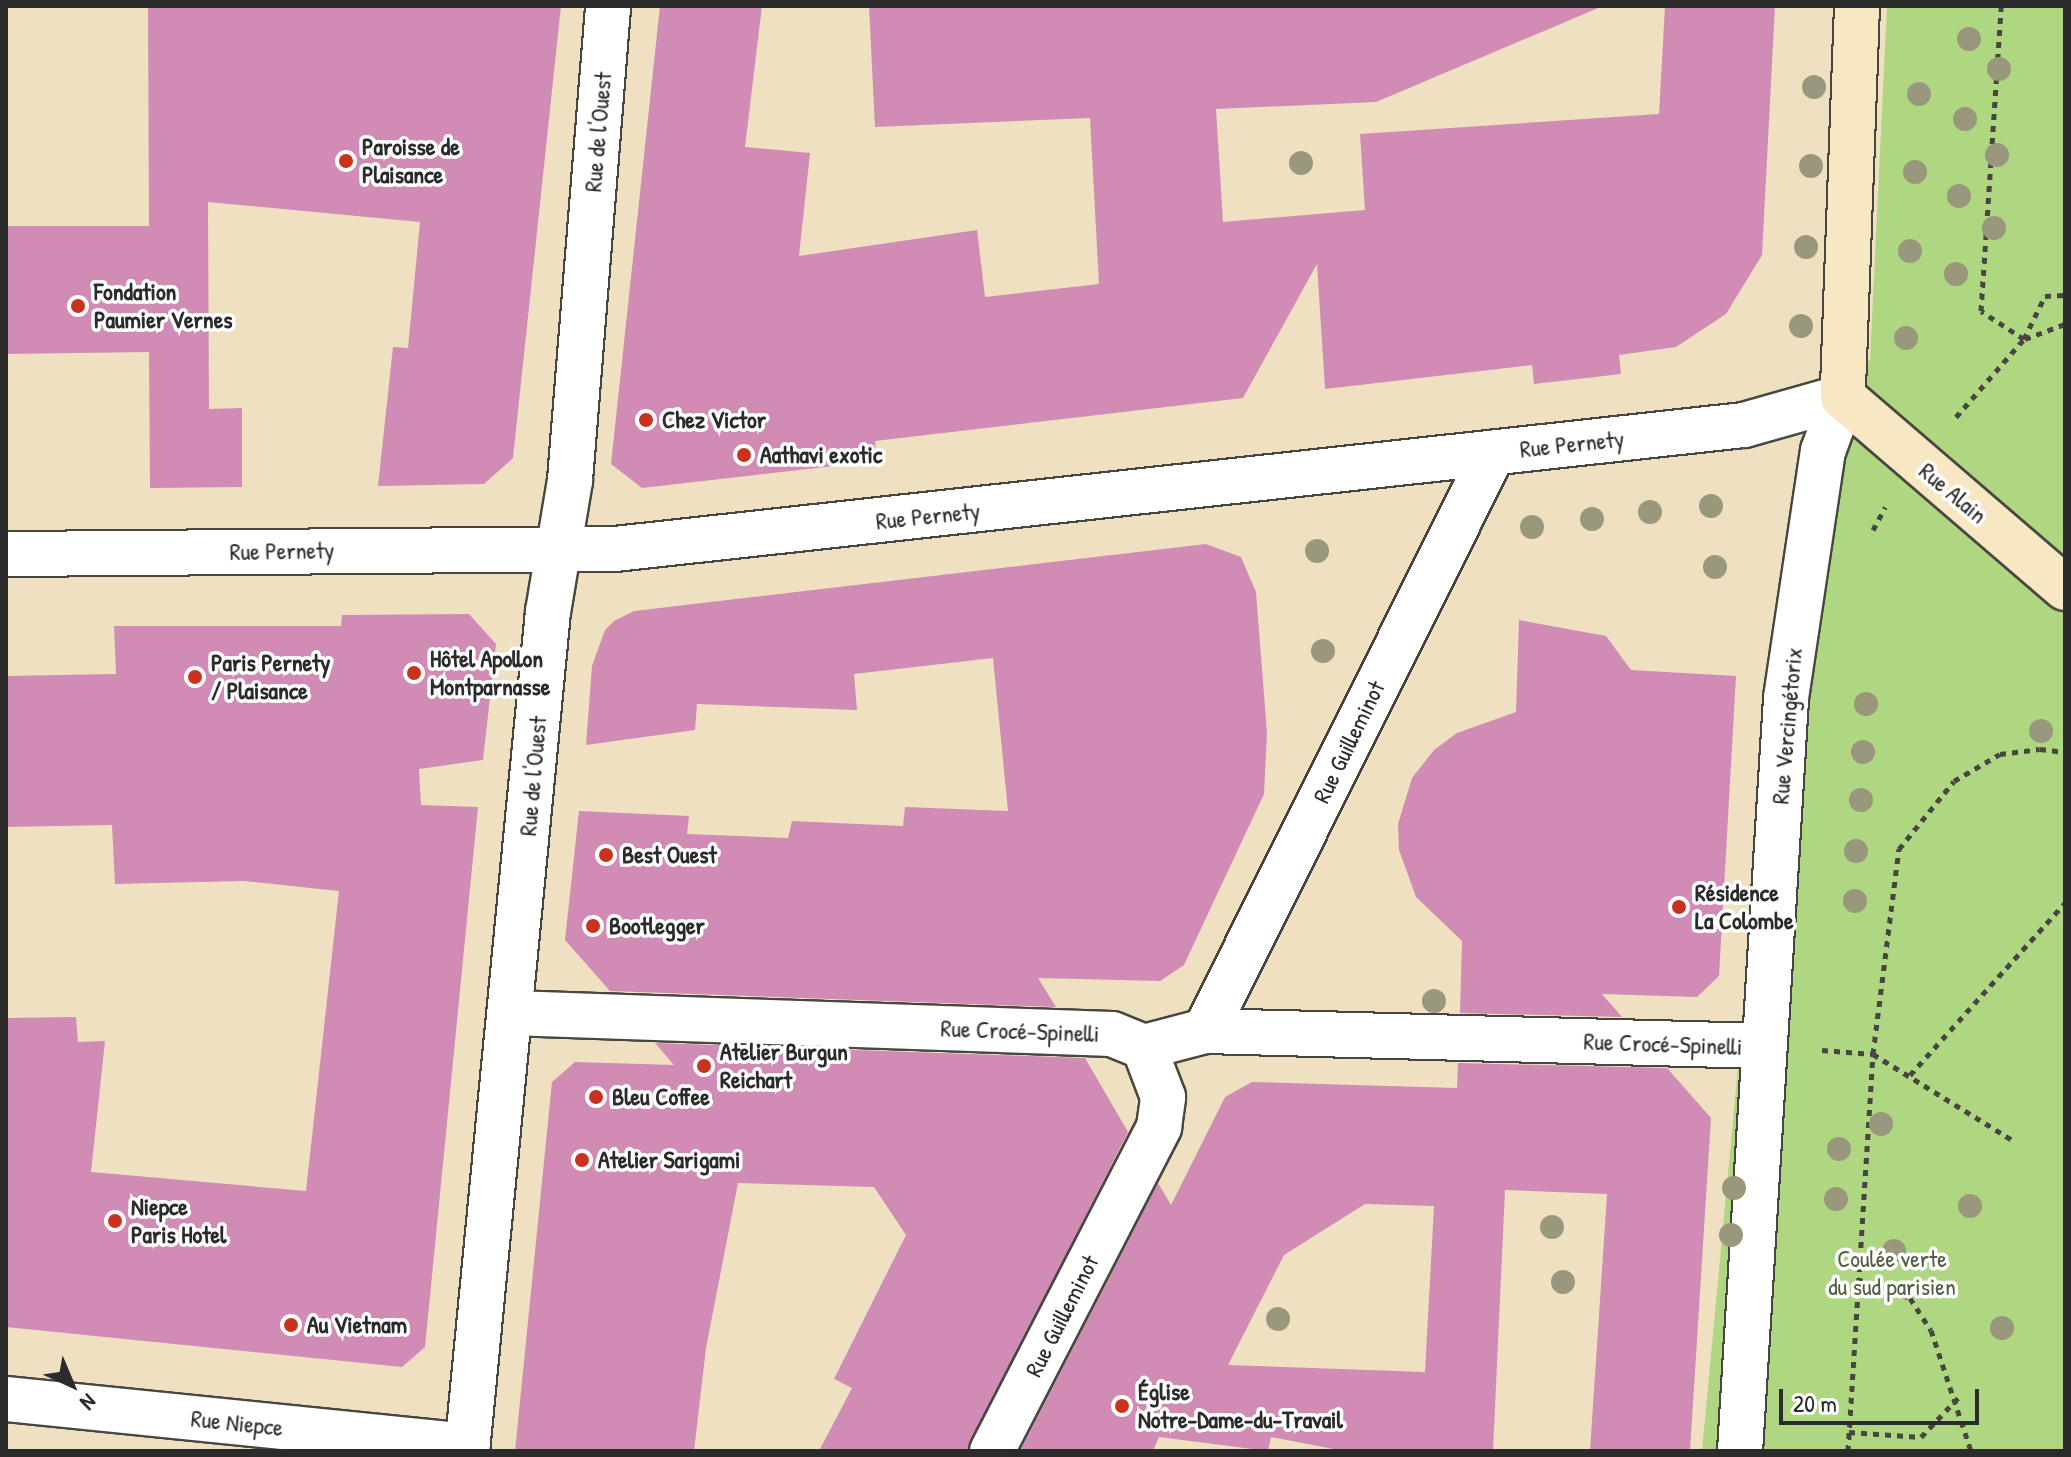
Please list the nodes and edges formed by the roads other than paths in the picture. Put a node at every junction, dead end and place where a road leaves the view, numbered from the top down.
1 (608, 6) edge
2 (1857, 6) edge
3 (1843, 397) junction
4 (1493, 453) junction
5 (561, 545) junction
6 (6, 554) edge
7 (2065, 588) edge
8 (511, 1013) junction
9 (1205, 1031) junction
10 (1764, 1046) junction
11 (1144, 1047) junction
12 (6, 1399) edge
13 (468, 1448) edge
14 (992, 1451) edge
15 (1740, 1451) edge

1 - 5 street, Rue de l'Ouest
2 - 3 main road, Rue Vercingétorix
3 - 4 street, Rue Pernety
3 - 7 main road, Rue Alain
3 - 10 street, Rue Vercingétorix
4 - 5 street, Rue Pernety
4 - 9 street, Rue Guilleminot
5 - 6 street, Rue Pernety
5 - 8 street, Rue de l'Ouest
8 - 11 street, Rue Crocé-Spinelli
8 - 13 street, Rue de l'Ouest
9 - 10 street, Rue Crocé-Spinelli
9 - 11 street, Rue Crocé-Spinelli
10 - 15 street, Rue Vercingétorix
11 - 14 street, Rue Guilleminot
12 - 13 street, Rue Niepce

